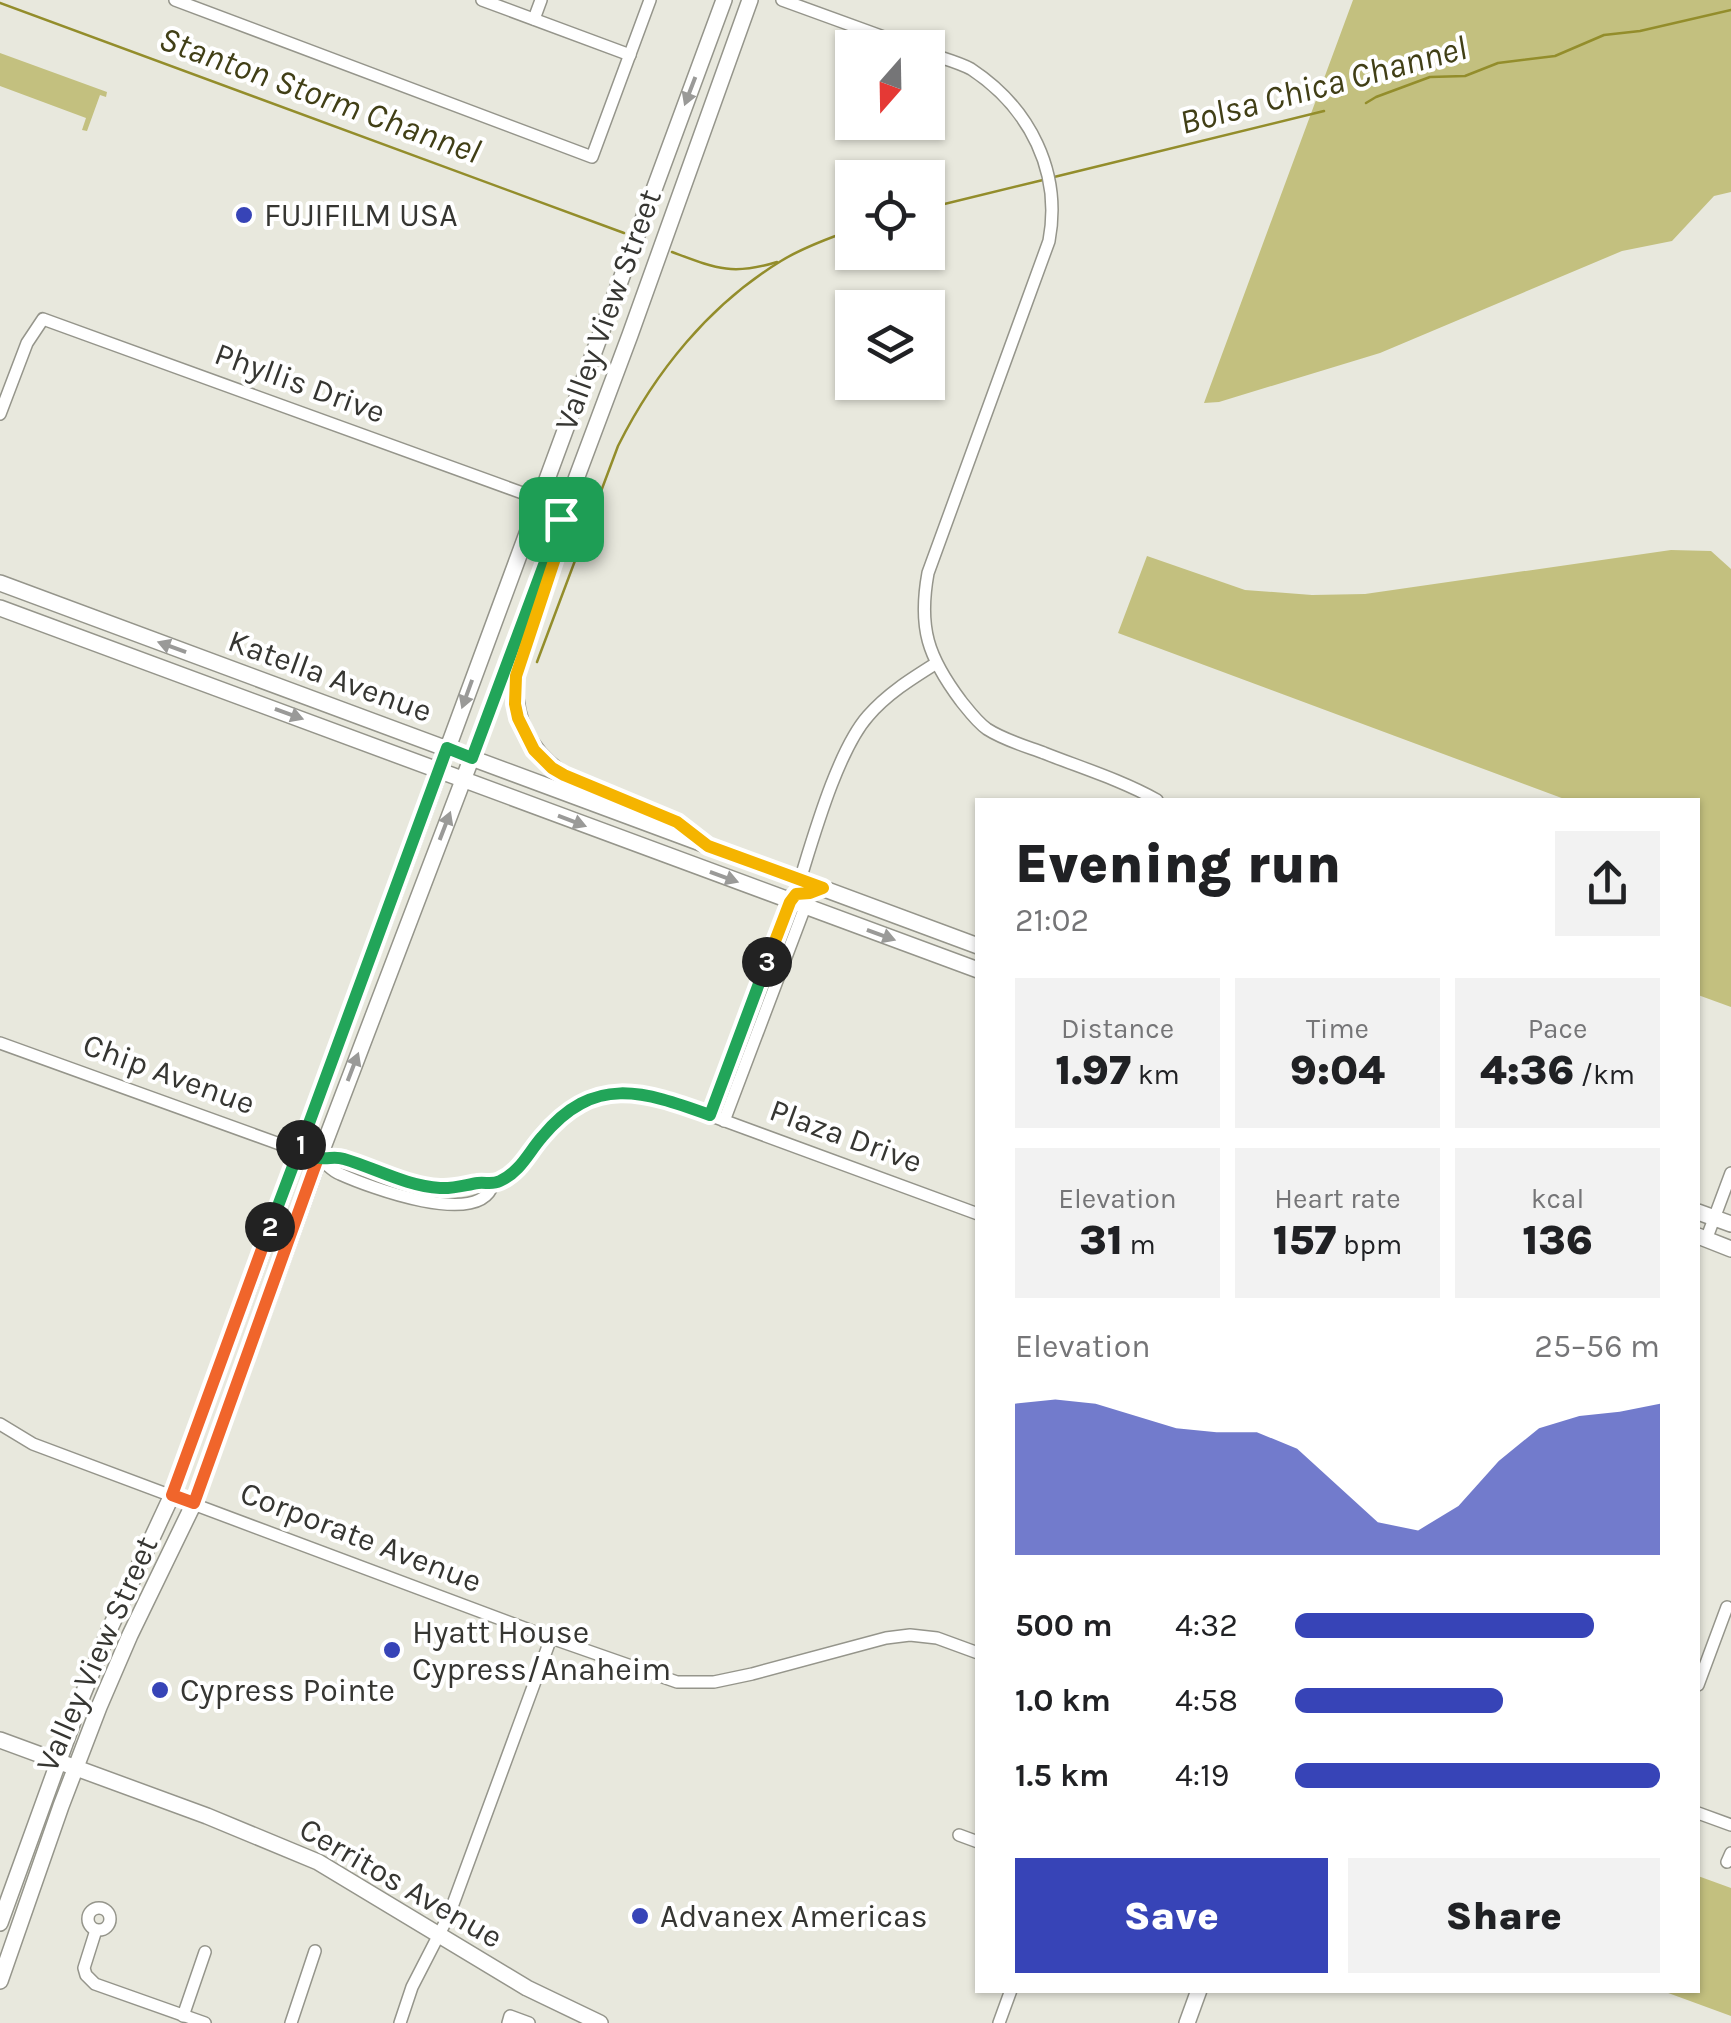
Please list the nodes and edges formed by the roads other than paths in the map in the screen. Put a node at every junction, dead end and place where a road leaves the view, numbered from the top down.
1 (175, 0) edge
2 (482, 0) edge
3 (542, 0) edge
4 (650, 0) edge
5 (724, 0) edge
6 (750, 0) edge
7 (782, 0) edge
8 (534, 20) junction
9 (864, 30) edge
10 (630, 55) junction
11 (945, 59) edge
12 (0, 414) edge
13 (539, 499) junction
14 (561, 519) junction
15 (0, 584) edge
16 (0, 608) edge
17 (935, 664) junction
18 (447, 748) junction
19 (472, 758) junction
20 (439, 770) junction
21 (463, 779) junction
22 (1153, 798) edge
23 (708, 846) junction
24 (800, 880) junction
25 (823, 888) junction
26 (760, 890) junction
27 (797, 904) junction
28 (975, 945) edge
29 (975, 969) edge
30 (0, 1043) edge
31 (710, 1115) junction
32 (724, 1121) junction
33 (299, 1150) junction
34 (318, 1158) junction
35 (1731, 1172) edge
36 (975, 1213) edge
37 (1700, 1213) edge
38 (1714, 1218) junction
39 (1731, 1224) edge
40 (1702, 1238) edge
41 (1731, 1249) edge
42 (0, 1424) edge
43 (172, 1495) junction
44 (194, 1503) junction
45 (1726, 1607) dead end
46 (1726, 1623) edge
47 (550, 1638) junction
48 (975, 1652) edge
49 (1700, 1681) edge
50 (0, 1740) edge
51 (58, 1762) junction
52 (76, 1768) junction
53 (1700, 1813) edge
54 (1731, 1825) edge
55 (959, 1836) dead end
56 (975, 1841) edge
57 (0, 1923) edge
58 (96, 1930) dead end
59 (440, 1935) junction
60 (315, 1951) dead end
61 (205, 1952) dead end
62 (0, 1981) edge
63 (1010, 1993) edge
64 (1198, 1993) edge
65 (183, 2016) junction
66 (509, 2020) edge
67 (205, 2023) edge
68 (291, 2023) edge
69 (400, 2023) edge
70 (529, 2023) edge
71 (600, 2023) edge
72 (999, 2023) edge
73 (1187, 2023) edge

1 - 10 street
2 - 8 street
3 - 8 street
4 - 10 street
5 -> 13 main road, Valley View Street
6 - 14 main road, Valley View Street
7 - 9 street
8 - 10 street
11 - 17 street
12 - 13 street, Phyllis Drive
13 -> 18 main road, Valley View Street
14 - 19 main road, Valley View Street
14 - 23 main road
18 -> 15 main road, Katella Avenue
16 -> 20 main road, Katella Avenue
17 - 22 street
17 - 24 street
18 - 19 main road, Katella Avenue
18 - 20 main road, Valley View Street
19 - 21 main road, Valley View Street
19 - 23 main road, Katella Avenue
20 - 21 main road, Katella Avenue
20 - 33 main road, Valley View Street
21 -> 26 main road, Katella Avenue
34 -> 21 main road, Valley View Street
23 - 24 main road, Katella Avenue
24 - 25 main road, Katella Avenue
24 - 26 main road
25 - 27 main road
25 - 28 main road, Katella Avenue
26 - 27 main road, Katella Avenue
27 -> 29 main road, Katella Avenue
27 - 31 street
27 - 32 street
30 - 33 street, Chip Avenue
31 - 32 street, Plaza Drive
31 - 34 street, Plaza Drive
32 - 36 street, Plaza Drive
33 - 34 street, Chip Avenue
33 - 43 main road, Valley View Street
34 - 44 main road, Valley View Street
35 - 38 street
37 - 38 main road
38 - 39 main road
38 - 40 street
40 - 41 main road
42 - 43 street, Corporate Avenue
43 - 44 street, Corporate Avenue
43 - 51 main road, Valley View Street
44 - 47 street, Corporate Avenue
44 - 52 main road, Valley View Street
45 - 46 street
46 - 49 street
47 - 48 street, Corporate Avenue
47 - 59 street
50 - 51 main road, Cerritos Avenue
51 - 52 main road, Cerritos Avenue
51 - 57 main road, Valley View Street
52 - 59 main road, Cerritos Avenue
52 - 62 main road, Valley View Street
53 - 54 street
55 - 56 street
58 - 65 street
59 - 69 street
59 - 71 main road, Cerritos Avenue
60 - 68 street
61 - 65 street
63 - 72 street
64 - 73 main road
65 - 67 street
66 - 70 street

